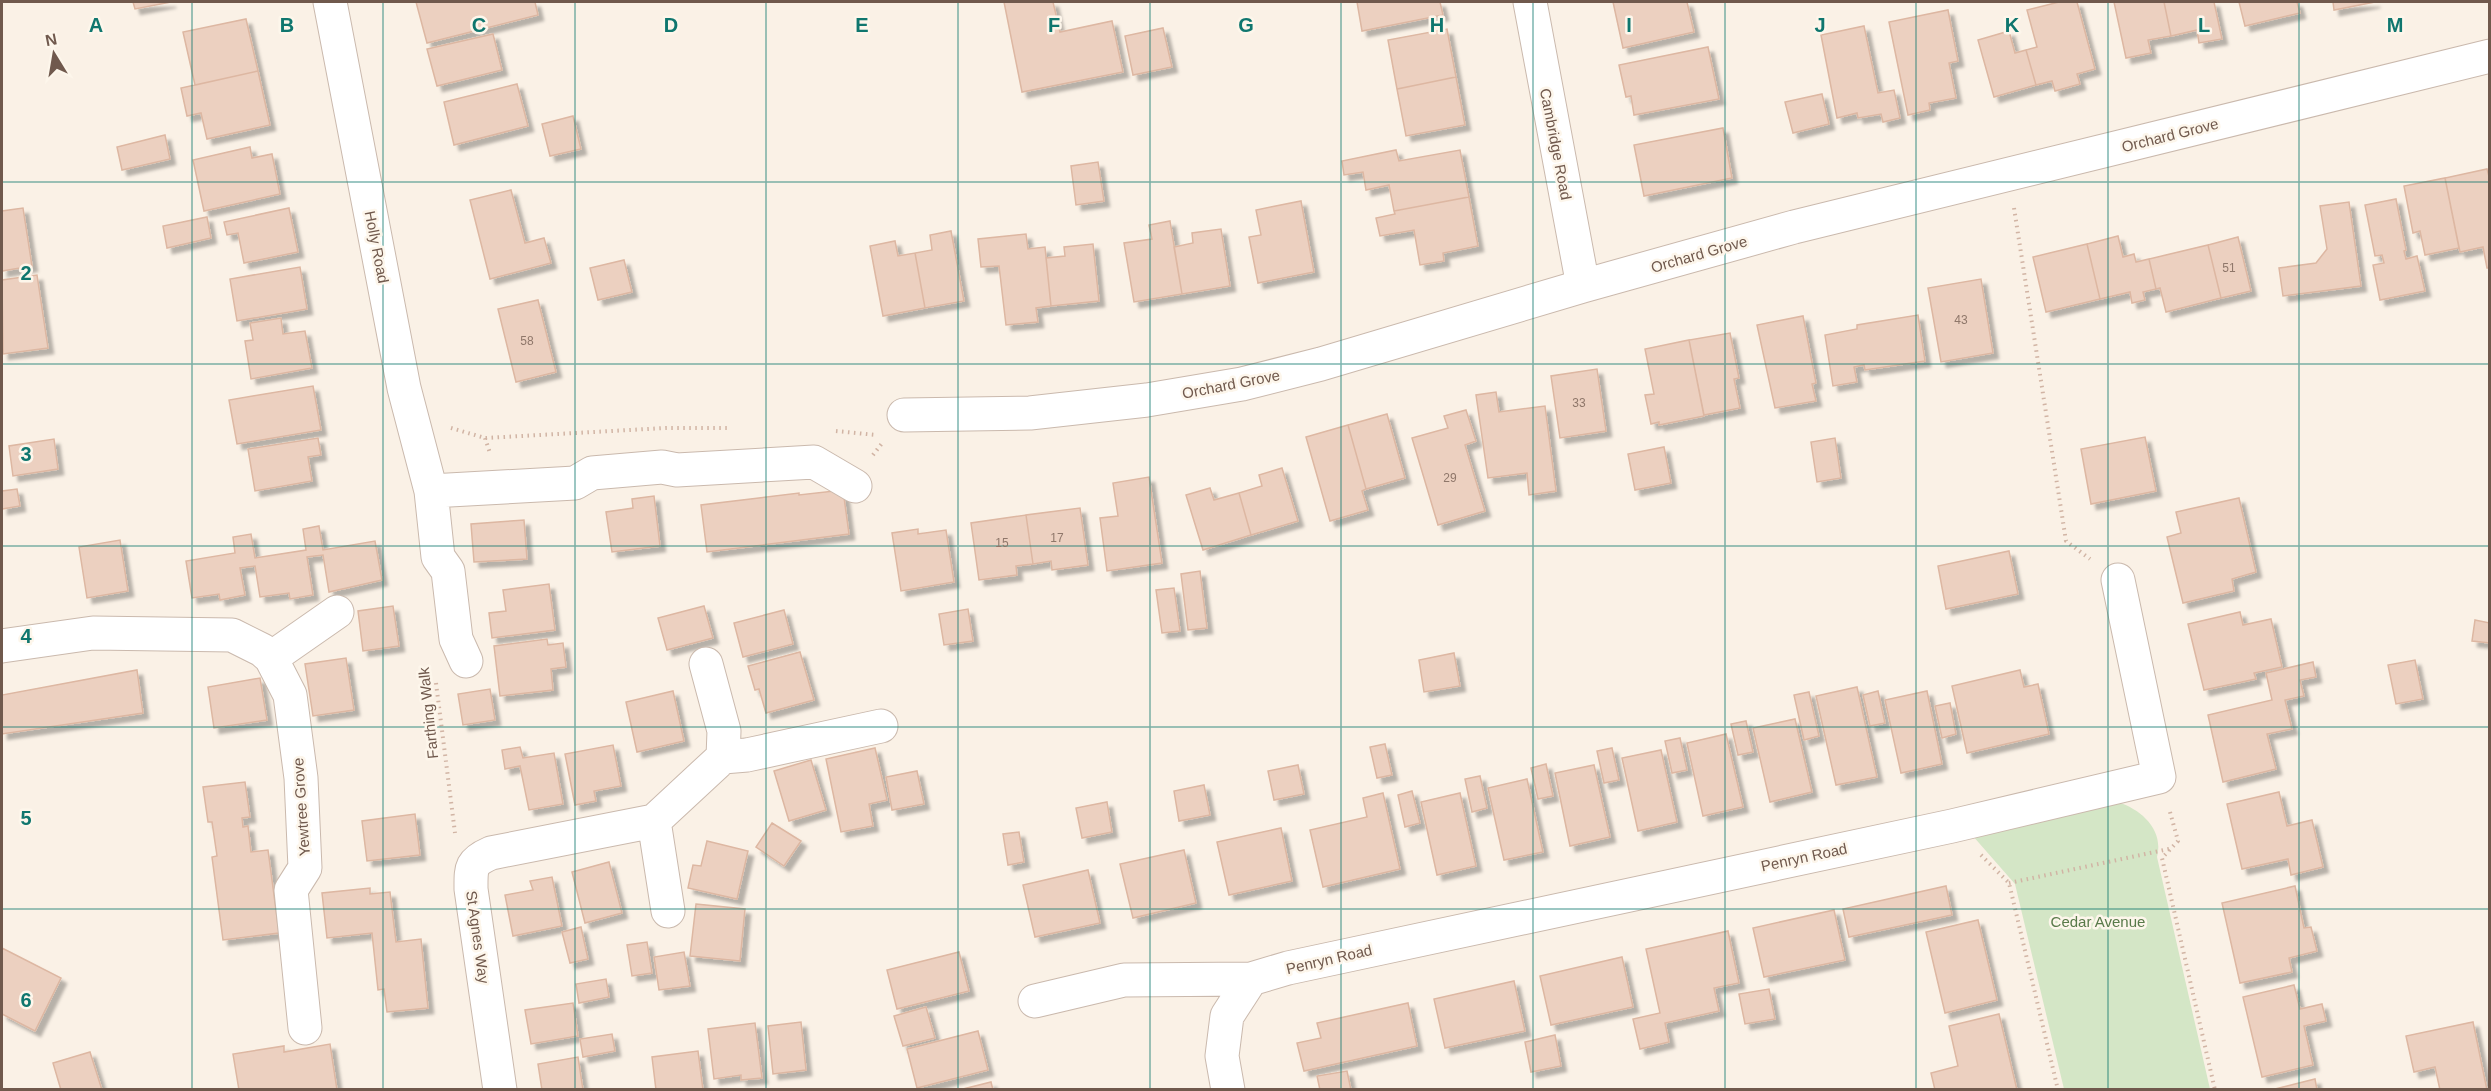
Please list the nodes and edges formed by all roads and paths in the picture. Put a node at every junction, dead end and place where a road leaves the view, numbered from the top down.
1 (330, 2) edge
2 (1530, 2) edge
3 (2490, 56) edge
4 (2008, 175) junction
5 (1583, 286) junction
6 (904, 415) joint
7 (855, 486) joint
8 (431, 491) junction
9 (2118, 580) joint
10 (337, 612) dead end
11 (2, 646) edge
12 (271, 658) junction
13 (466, 661) dead end
14 (706, 664) dead end
15 (436, 681) dead end
16 (881, 726) dead end
17 (723, 757) junction
18 (2159, 777) junction
19 (654, 821) junction
20 (1952, 826) junction
21 (2169, 849) junction
22 (477, 859) junction
23 (2009, 883) junction
24 (668, 911) dead end
25 (1251, 979) junction
26 (1035, 1000) dead end
27 (305, 1028) dead end
28 (500, 1089) edge
29 (1228, 1089) edge
30 (2058, 1089) edge
31 (2215, 1089) edge

1 - 8 street, Holly Road
2 - 5 street, Cambridge Road
3 - 4 street, Orchard Grove
4 - 5 street, Orchard Grove
4 - 9 path
5 - 6 street, Orchard Grove
6 - 7 path
7 - 8 street
8 - 13 street, Holly Road
9 - 18 street
10 - 12 street
11 - 12 street, Yewtree Grove
12 - 27 street, Yewtree Grove
14 - 17 street
15 - 22 path, Farthing Walk
16 - 17 street
17 - 19 street
18 - 20 street, Penryn Road
18 - 21 path
19 - 22 street
19 - 24 street
20 - 23 path
20 - 25 street, Penryn Road
21 - 23 path
21 - 31 path
22 - 28 street, St Agnes Way
23 - 30 path
25 - 26 street, Penryn Road
25 - 29 street

